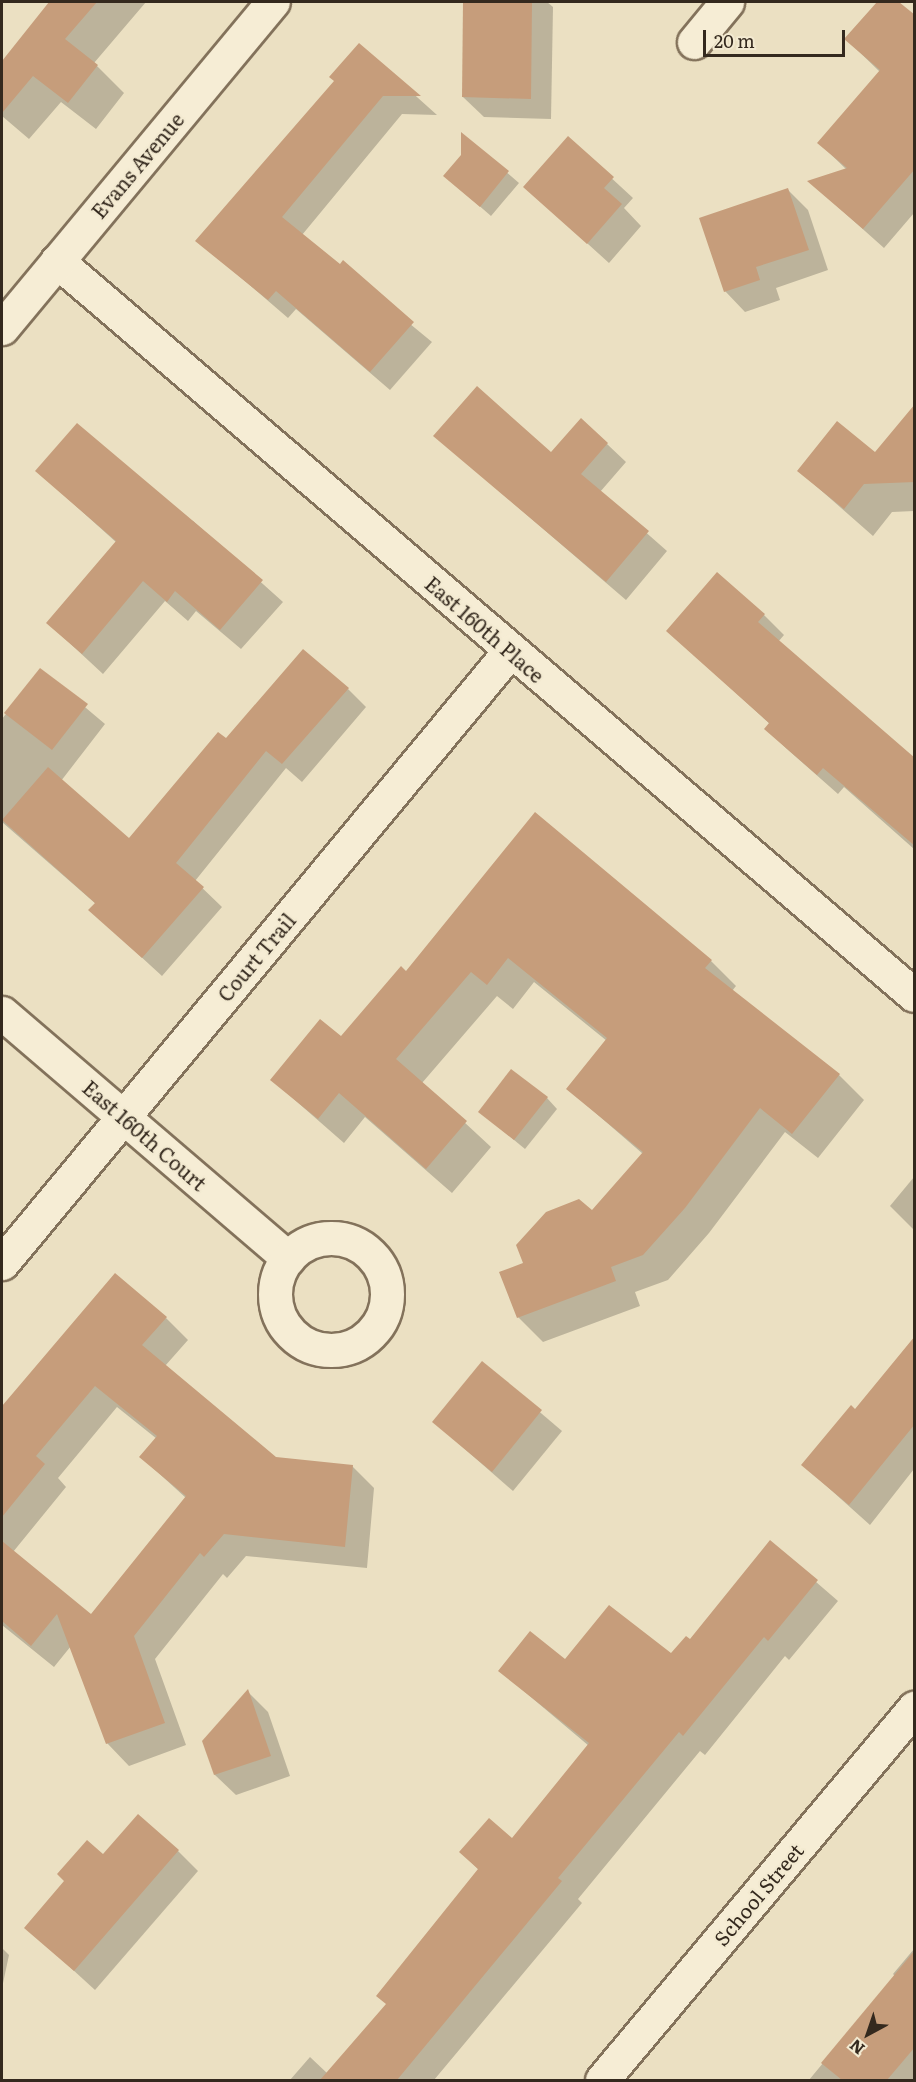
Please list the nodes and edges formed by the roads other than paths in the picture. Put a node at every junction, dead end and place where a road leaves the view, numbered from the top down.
1 (273, 2) edge
2 (727, 2) edge
3 (693, 42) dead end
4 (57, 261) junction
5 (2, 328) edge
6 (510, 651) junction
7 (915, 994) edge
8 (2, 1013) edge
9 (123, 1117) junction
10 (288, 1258) dead end
11 (2, 1263) edge
12 (915, 1708) edge
13 (602, 2080) edge

1 - 4 street, Evans Avenue
2 - 3 street
4 - 5 street, Evans Avenue
4 - 6 street, East 160th Place
6 - 7 street, East 160th Place
6 - 9 street, Court Trail
8 - 9 street, East 160th Court
9 - 10 street, East 160th Court
9 - 11 street, Court Trail
12 - 13 street, School Street

